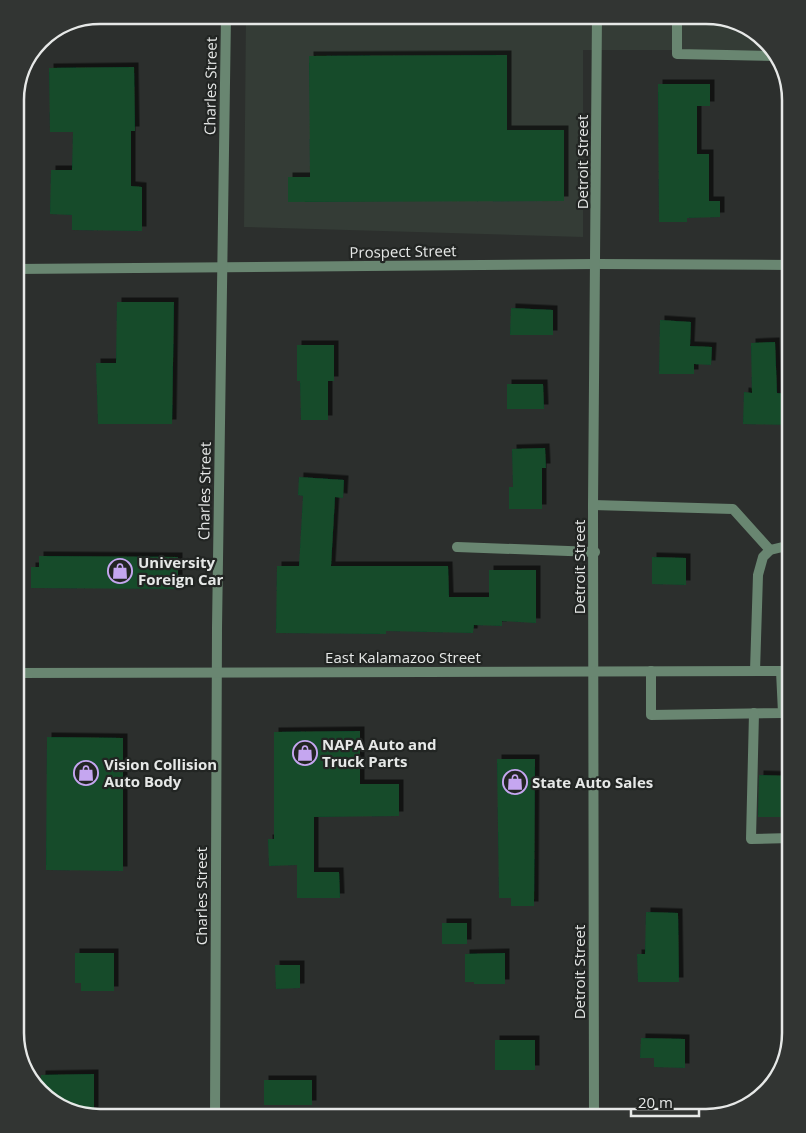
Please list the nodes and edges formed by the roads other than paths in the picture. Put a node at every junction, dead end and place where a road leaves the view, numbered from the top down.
1 (226, 24) edge
2 (597, 24) edge
3 (677, 24) edge
4 (769, 56) edge
5 (596, 264) junction
6 (782, 265) edge
7 (223, 268) junction
8 (24, 269) edge
9 (594, 505) junction
10 (457, 546) dead end
11 (782, 547) edge
12 (770, 550) junction
13 (595, 552) junction
14 (594, 671) junction
15 (651, 671) junction
16 (755, 671) junction
17 (782, 671) edge
18 (24, 673) edge
19 (217, 673) junction
20 (754, 714) junction
21 (782, 714) edge
22 (782, 838) edge
23 (215, 1109) edge
24 (594, 1109) edge

1 - 7 street, Charles Street
2 - 5 street, Detroit Street
3 - 4 street
5 - 6 street, Prospect Street
5 - 7 street, Prospect Street
5 - 9 street, Detroit Street
7 - 8 street, Prospect Street
7 - 19 street, Charles Street
9 - 12 street
9 - 13 street, Detroit Street
10 - 13 street
11 - 12 street
12 - 16 street
13 - 14 street, Detroit Street
14 - 15 street, East Kalamazoo Street
14 - 19 street, East Kalamazoo Street
14 - 24 street, Detroit Street
15 - 16 street, East Kalamazoo Street
15 - 20 street
16 - 17 street, East Kalamazoo Street
18 - 19 street, East Kalamazoo Street
19 - 23 street, Charles Street
20 - 21 street
20 - 22 street

